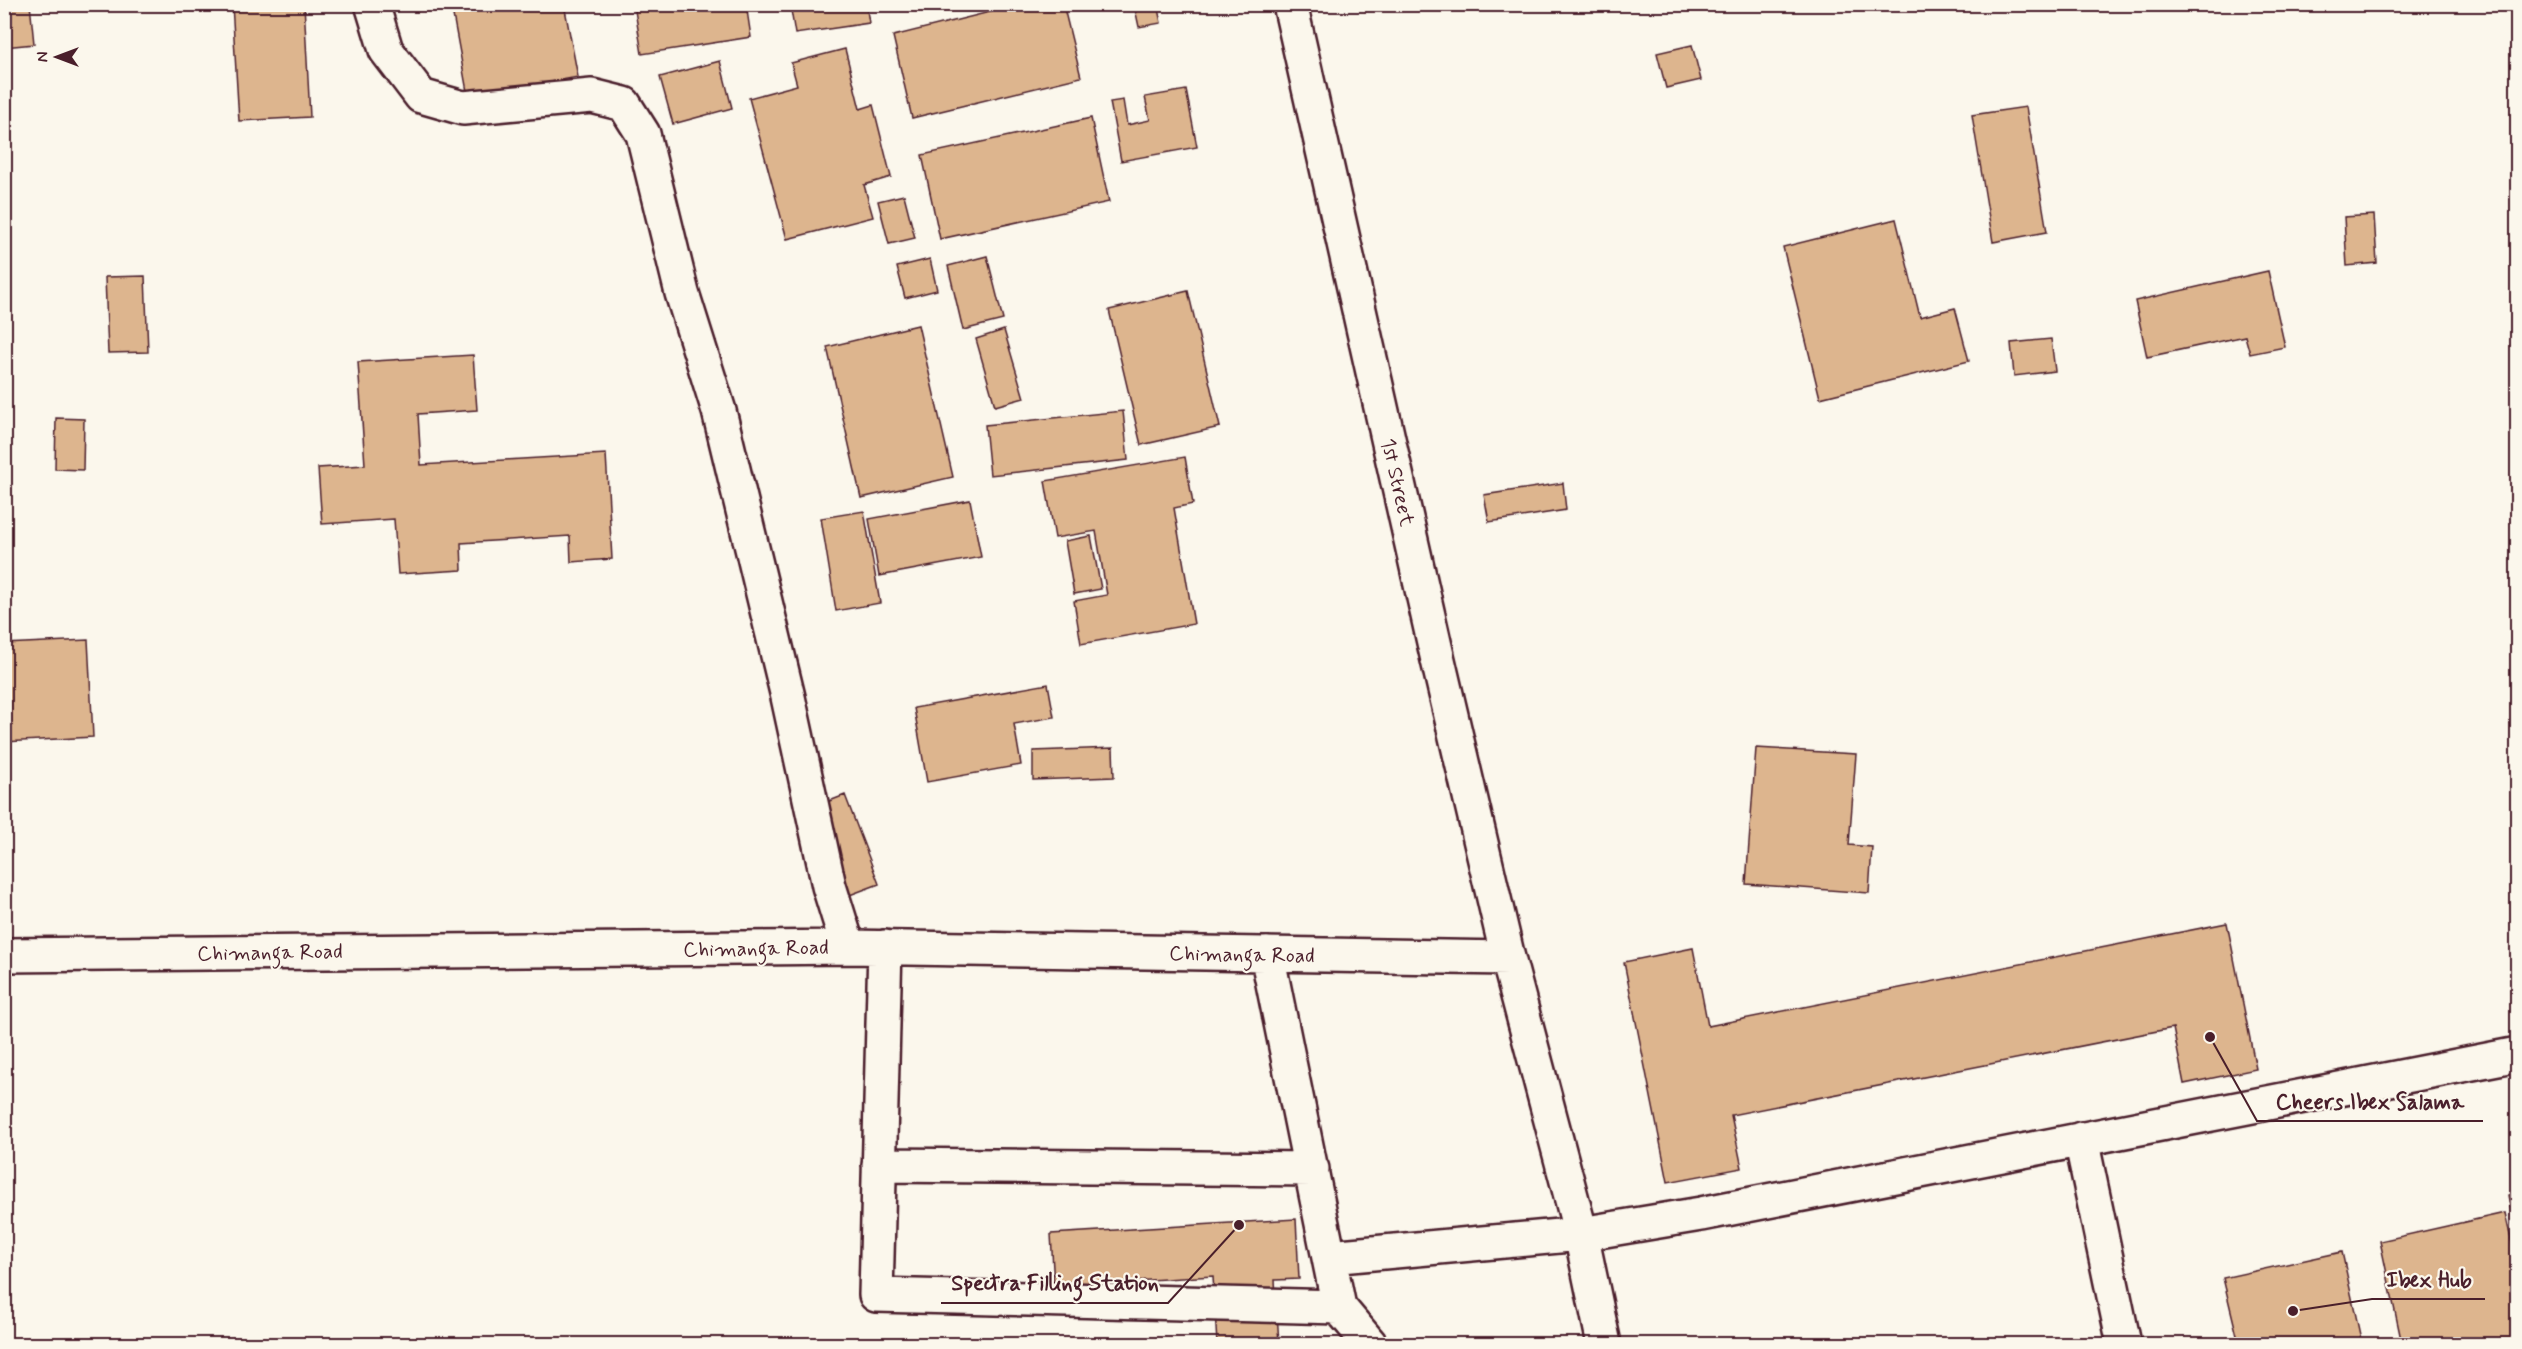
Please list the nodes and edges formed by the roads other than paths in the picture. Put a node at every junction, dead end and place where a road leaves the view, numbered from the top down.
1 (372, 4) edge
2 (1290, 4) edge
3 (848, 947) junction
4 (885, 947) junction
5 (4, 954) edge
6 (1267, 954) junction
7 (1508, 958) junction
8 (2517, 1054) edge
9 (2081, 1139) junction
10 (879, 1165) junction
11 (1311, 1169) junction
12 (1581, 1234) junction
13 (1329, 1257) junction
14 (1339, 1307) junction
15 (1370, 1344) edge
16 (1604, 1344) edge
17 (2124, 1344) edge

1 - 3 street
2 - 7 street, 1st Street
3 - 4 street, Chimanga Road
3 - 5 street, Chimanga Road
4 - 6 street, Chimanga Road
4 - 10 street
6 - 7 street, Chimanga Road
6 - 11 street
7 - 12 street, 1st Street
8 - 9 street
9 - 12 street
9 - 17 street
10 - 11 street
10 - 14 street
11 - 13 street
12 - 13 street
12 - 16 street, 1st Street
13 - 14 street
14 - 15 street

